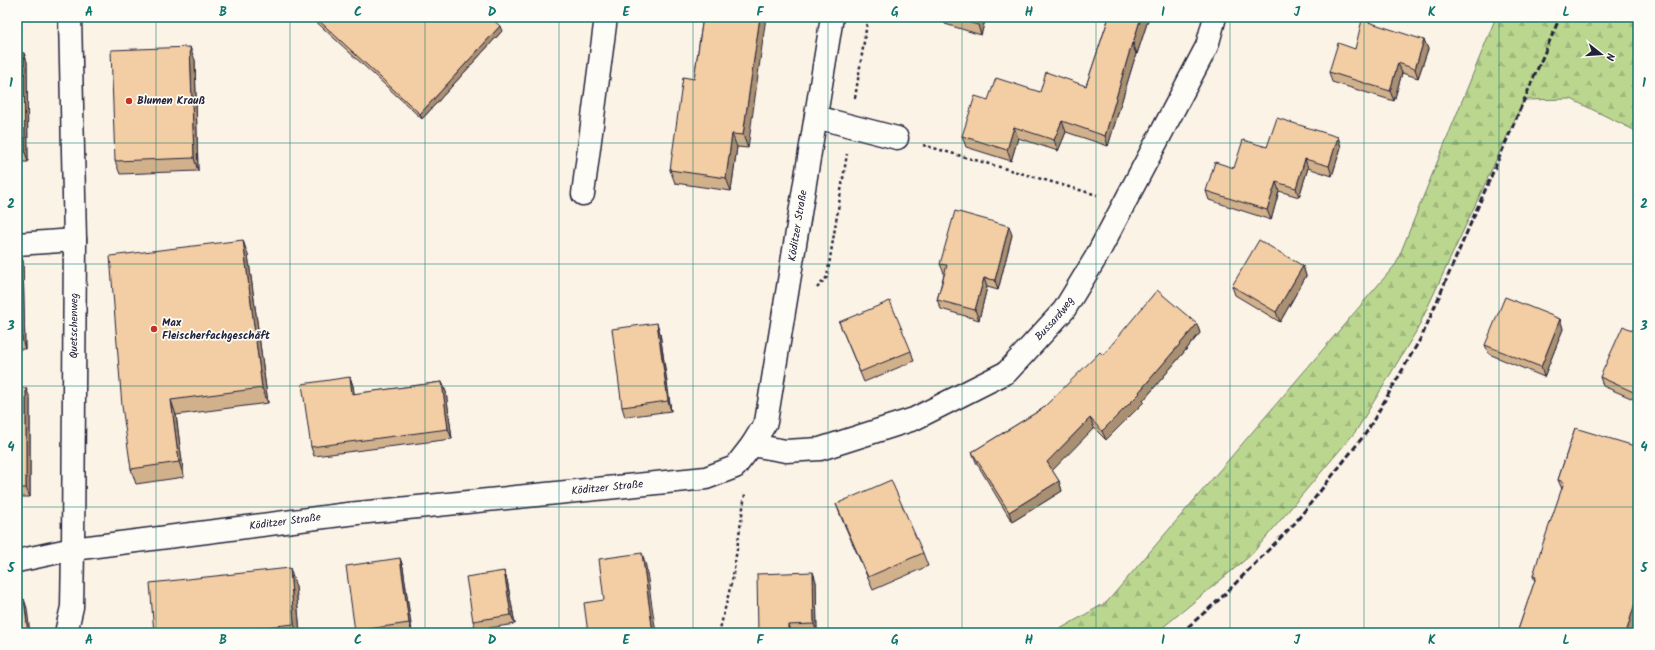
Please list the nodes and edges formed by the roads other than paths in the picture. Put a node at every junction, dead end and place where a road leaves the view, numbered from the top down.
1 (70, 17) edge
2 (606, 17) edge
3 (832, 17) edge
4 (1215, 17) edge
5 (816, 117) junction
6 (897, 138) road end
7 (583, 194) dead end
8 (75, 240) junction
9 (17, 244) edge
10 (752, 445) junction
11 (74, 548) junction
12 (17, 561) edge
13 (66, 633) edge

1 - 8 street, Quetschenweg
2 - 7 street
3 - 5 street, Köditzer Straße
4 - 10 street, Bussardweg
5 - 6 street
5 - 10 street, Köditzer Straße
8 - 9 street
8 - 11 street, Quetschenweg
10 - 11 street, Köditzer Straße
11 - 12 street, Köditzer Straße
11 - 13 street, Quetschenweg

